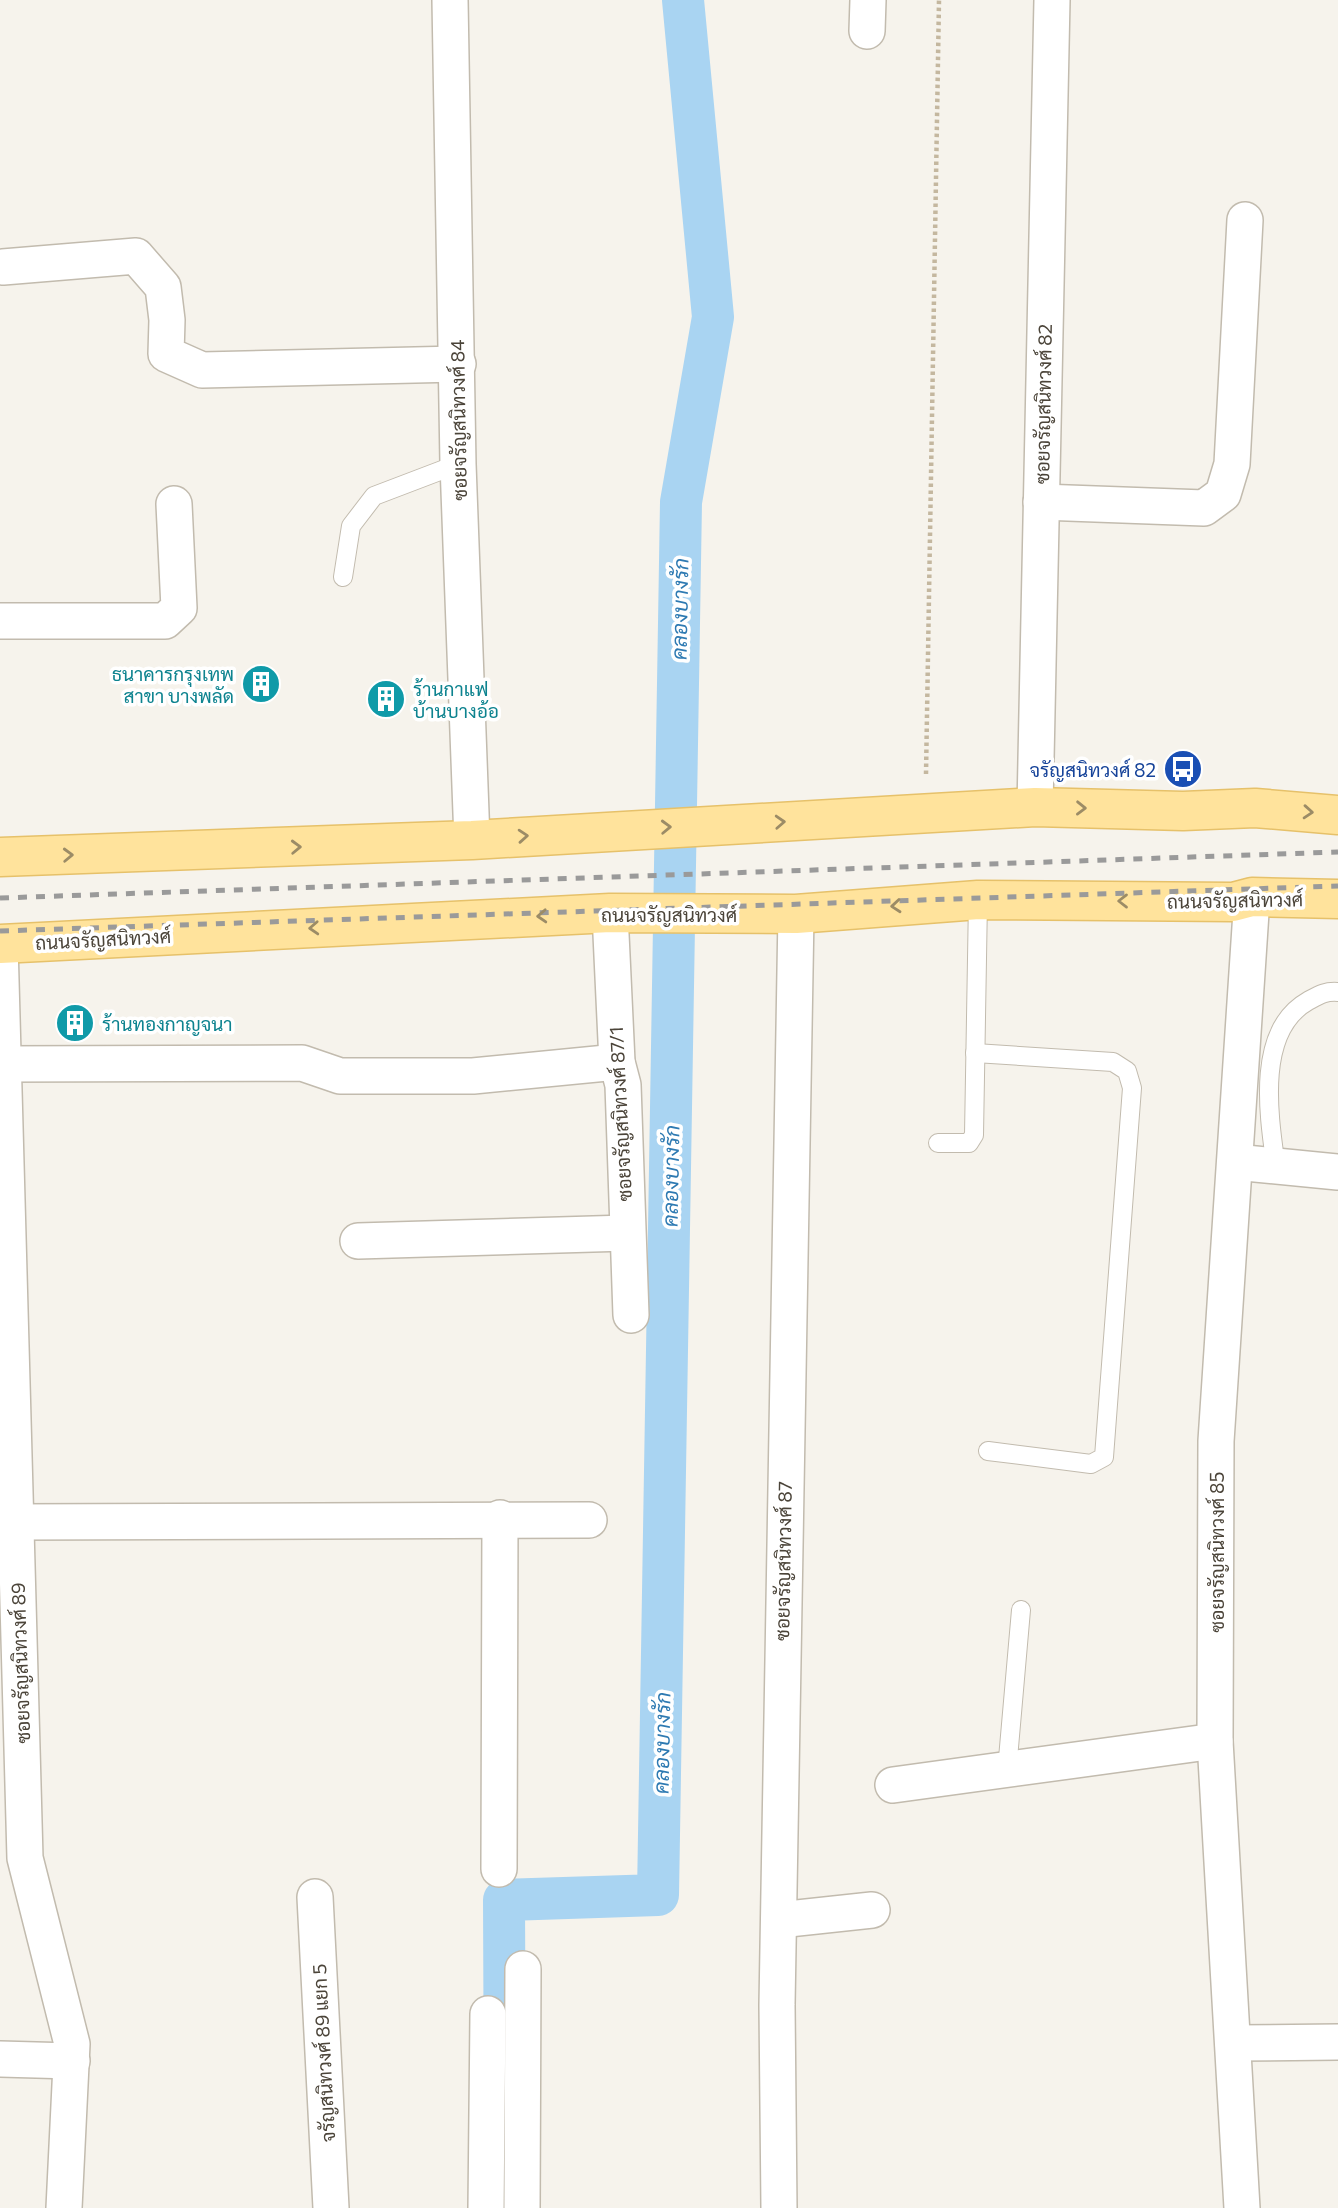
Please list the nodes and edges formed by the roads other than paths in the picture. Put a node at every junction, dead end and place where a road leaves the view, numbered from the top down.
1 (450, 0) edge
2 (1052, 0) edge
3 (1245, 220) dead end
4 (4, 267) dead end
5 (458, 364) junction
6 (458, 464) junction
7 (1041, 502) junction
8 (174, 504) dead end
9 (343, 577) dead end
10 (0, 621) edge
11 (1035, 807) junction
12 (1338, 815) edge
13 (472, 840) junction
14 (0, 857) edge
15 (1252, 897) junction
16 (1338, 899) edge
17 (978, 900) junction
18 (610, 913) junction
19 (796, 914) junction
20 (0, 944) edge
21 (1338, 992) edge
22 (975, 1054) junction
23 (617, 1062) junction
24 (4, 1064) junction
25 (938, 1143) dead end
26 (1234, 1161) junction
27 (1276, 1167) junction
28 (1338, 1172) edge
29 (627, 1233) junction
30 (358, 1241) dead end
31 (631, 1315) dead end
32 (988, 1451) dead end
33 (500, 1518) junction
34 (589, 1520) dead end
35 (16, 1522) junction
36 (1021, 1609) dead end
37 (1215, 1741) junction
38 (1007, 1770) junction
39 (894, 1785) dead end
40 (499, 1869) dead end
41 (315, 1897) dead end
42 (872, 1910) dead end
43 (779, 1920) junction
44 (523, 1969) dead end
45 (488, 2014) dead end
46 (1338, 2042) edge
47 (1233, 2043) junction
48 (0, 2059) edge
49 (72, 2061) junction
50 (64, 2208) edge
51 (331, 2208) edge
52 (486, 2208) edge
53 (523, 2208) edge
54 (779, 2208) edge
55 (1242, 2208) edge

1 - 5 street, ซอยจรัญสนิทวงศ์ 84
2 - 7 street, ซอยจรัญสนิทวงศ์ 82
3 - 7 street
4 - 5 street
5 - 6 street, ซอยจรัญสนิทวงศ์ 84
6 - 9 lane
6 - 13 street, ซอยจรัญสนิทวงศ์ 84
7 - 11 street, ซอยจรัญสนิทวงศ์ 82
8 - 10 street
11 -> 12 main road
13 -> 11 main road
14 -> 13 main road
15 - 16 main road, ถนนจรัญสนิทวงศ์
15 -> 17 main road, ถนนจรัญสนิทวงศ์
15 - 26 street, ซอยจรัญสนิทวงศ์ 85
17 -> 19 main road, ถนนจรัญสนิทวงศ์
17 - 22 lane
18 - 19 main road, ถนนจรัญสนิทวงศ์
18 -> 20 main road, ถนนจรัญสนิทวงศ์
18 - 23 street, ซอยจรัญสนิทวงศ์ 87/1
19 - 43 street, ซอยจรัญสนิทวงศ์ 87
20 - 24 street, ซอยจรัญสนิทวงศ์ 89
21 - 27 lane
22 - 25 lane
22 - 32 lane
23 - 24 street
23 - 29 street, ซอยจรัญสนิทวงศ์ 87/1
24 - 35 street, ซอยจรัญสนิทวงศ์ 89
26 - 27 street
26 - 37 street, ซอยจรัญสนิทวงศ์ 85
27 - 28 street
29 - 30 street
29 - 31 street, ซอยจรัญสนิทวงศ์ 87/1
33 - 34 street
33 - 35 street
33 - 40 street
35 - 49 street, ซอยจรัญสนิทวงศ์ 89
36 - 38 lane
37 - 38 street
37 - 47 street, ซอยจรัญสนิทวงศ์ 85
38 - 39 street
41 - 51 street, จรัญสนิทวงศ์ 89 แยก 5
42 - 43 street
43 - 54 street, ซอยจรัญสนิทวงศ์ 87
44 - 53 street
45 - 52 street
46 - 47 street
47 - 55 street, ซอยจรัญสนิทวงศ์ 85
48 - 49 street
49 - 50 street, ซอยจรัญสนิทวงศ์ 89

